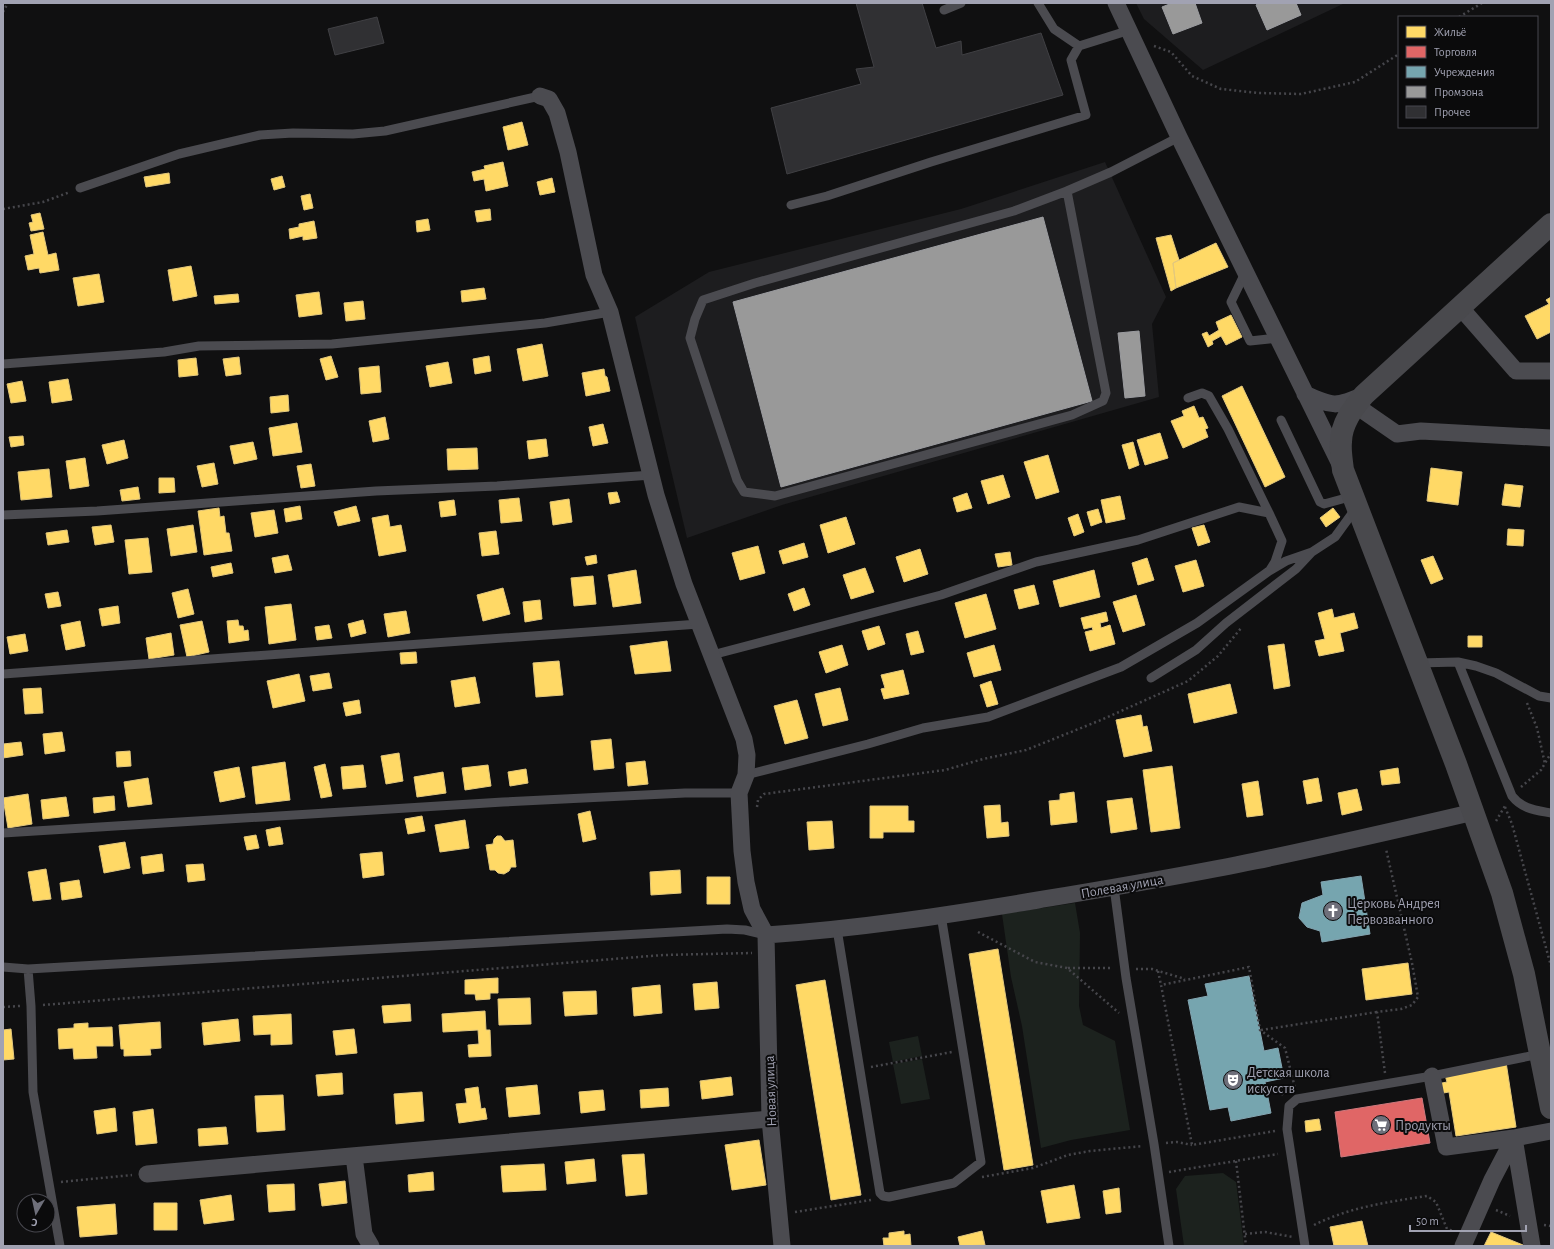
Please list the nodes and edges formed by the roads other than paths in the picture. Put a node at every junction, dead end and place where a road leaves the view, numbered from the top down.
1 (961, 3) edge
2 (1038, 3) edge
3 (1116, 3) edge
4 (944, 10) dead end
5 (1131, 34) junction
6 (1079, 46) junction
7 (540, 96) joint
8 (1179, 137) junction
9 (80, 188) road end
10 (1067, 191) junction
11 (791, 205) dead end
12 (1551, 224) edge
13 (1246, 271) junction
14 (1460, 307) junction
15 (610, 312) junction
16 (1278, 338) junction
17 (3, 364) edge
18 (1551, 371) edge
19 (1305, 394) junction
20 (1188, 398) dead end
21 (1360, 400) junction
22 (1281, 420) dead end
23 (1551, 438) edge
24 (1343, 470) junction
25 (652, 474) junction
26 (1351, 503) junction
27 (1269, 513) junction
28 (3, 516) edge
29 (1312, 552) junction
30 (1269, 571) junction
31 (700, 624) junction
32 (712, 655) junction
33 (1458, 662) junction
34 (1417, 663) junction
35 (3, 674) edge
36 (1151, 678) dead end
37 (1551, 698) edge
38 (746, 775) junction
39 (739, 793) junction
40 (1474, 812) junction
41 (1551, 813) edge
42 (3, 833) edge
43 (1114, 888) junction
44 (941, 915) junction
45 (837, 930) junction
46 (766, 944) junction
47 (3, 967) edge
48 (28, 969) junction
49 (1540, 1054) junction
50 (1432, 1076) junction
51 (1551, 1108) edge
52 (770, 1119) junction
53 (1551, 1131) edge
54 (1514, 1138) junction
55 (354, 1156) junction
56 (147, 1174) road end
57 (1465, 1242) edge
58 (1305, 1244) edge
59 (60, 1246) edge
60 (371, 1246) edge
61 (782, 1246) edge
62 (1169, 1246) edge
63 (1532, 1246) edge

1 - 4 lane
2 - 6 lane
3 - 5 street
5 - 6 lane
5 - 8 street
6 - 11 lane
7 - 9 lane
7 - 15 street
8 - 10 lane
8 - 13 street
10 - 10 lane
12 - 14 main road
13 - 16 street
13 - 16 lane
14 - 18 street
14 - 21 main road
15 - 17 lane
15 - 25 street
16 - 19 street
19 - 21 street
19 - 24 street
20 - 27 lane
21 - 23 street
21 - 24 main road
22 - 26 lane
24 - 26 main road
25 - 28 lane
25 - 31 street
26 - 29 lane
26 - 34 main road
27 - 30 lane
27 - 32 lane
29 - 30 lane
29 - 36 lane
30 - 38 lane
31 - 32 street
31 - 35 lane
32 - 38 street
33 - 34 lane
33 - 37 lane
33 - 41 lane
34 - 40 main road
38 - 39 street
39 - 42 lane
39 - 46 street
40 - 43 street, Полевая улица
40 - 49 main road
43 - 44 street, Полевая улица
43 - 62 lane
44 - 45 street, Полевая улица
44 - 45 lane
45 - 46 street, Полевая улица
46 - 48 lane
46 - 52 street, Новая улица
47 - 48 lane
48 - 59 lane
49 - 50 lane
49 - 51 main road
50 - 54 street
50 - 58 lane
52 - 55 street
52 - 61 street, Новая улица
53 - 54 street
54 - 57 street
54 - 63 street
55 - 56 street
55 - 60 street

